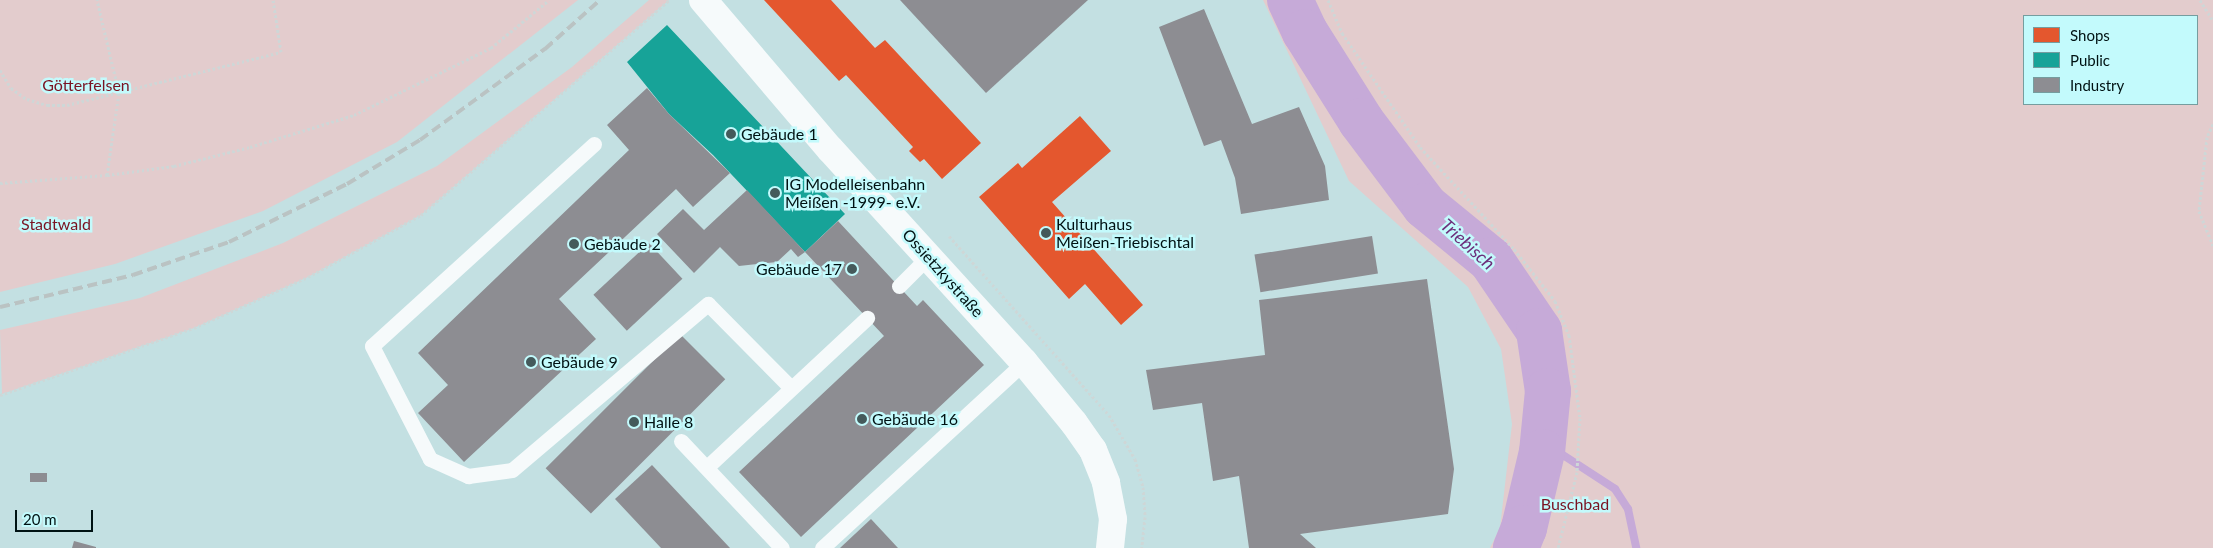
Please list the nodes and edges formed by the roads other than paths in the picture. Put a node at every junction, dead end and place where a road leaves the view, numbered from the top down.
1 (703, 0) edge
2 (594, 144) dead end
3 (928, 257) junction
4 (898, 286) dead end
5 (867, 318) dead end
6 (1024, 362) junction
7 (791, 388) junction
8 (681, 440) dead end
9 (707, 467) junction
10 (782, 548) edge
11 (822, 548) edge
12 (1110, 548) edge

1 - 3 main road, Ossietzkystraße
2 - 7 lane
3 - 4 lane
3 - 6 main road, Ossietzkystraße
5 - 7 lane
6 - 11 lane
6 - 12 main road, Ossietzkystraße
7 - 9 lane
8 - 9 lane
9 - 10 lane

